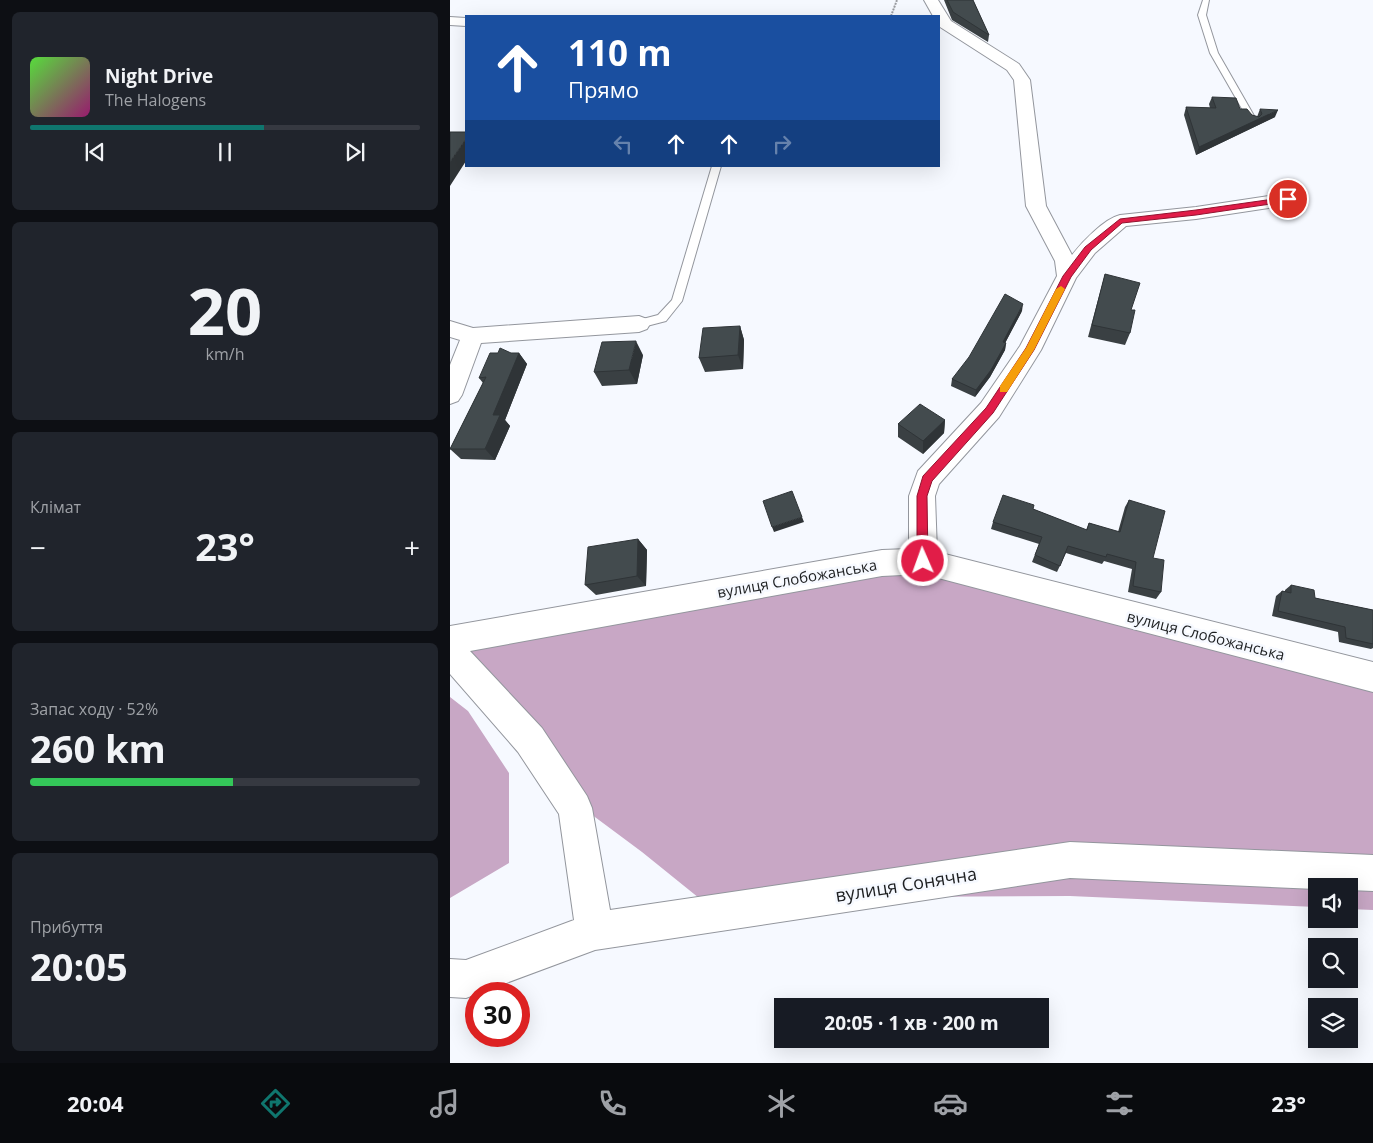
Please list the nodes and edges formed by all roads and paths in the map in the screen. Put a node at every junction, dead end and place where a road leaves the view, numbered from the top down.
1 (897, 0) edge
2 (931, 0) edge
3 (1206, 0) edge
4 (891, 15) edge
5 (938, 15) edge
6 (450, 21) edge
7 (465, 22) edge
8 (942, 24) edge
9 (1253, 121) edge
10 (717, 167) edge
11 (1288, 199) dead end
12 (1068, 276) junction
13 (639, 324) joint
14 (450, 329) edge
15 (473, 336) junction
16 (450, 395) edge
17 (923, 561) junction
18 (450, 640) edge
19 (450, 651) edge
20 (1373, 677) edge
21 (1373, 873) edge
22 (595, 931) junction
23 (450, 978) edge

1 - 4 path
2 - 5 street
3 - 9 lane
6 - 7 street
8 - 12 street
10 - 13 lane
11 - 12 street
12 - 17 street
13 - 15 street
14 - 15 street
15 - 16 street
17 - 18 street, вулиця Слобожанська
17 - 20 street, вулиця Слобожанська
19 - 22 street
21 - 22 street, вулиця Сонячна
22 - 23 street, вулиця Сонячна

